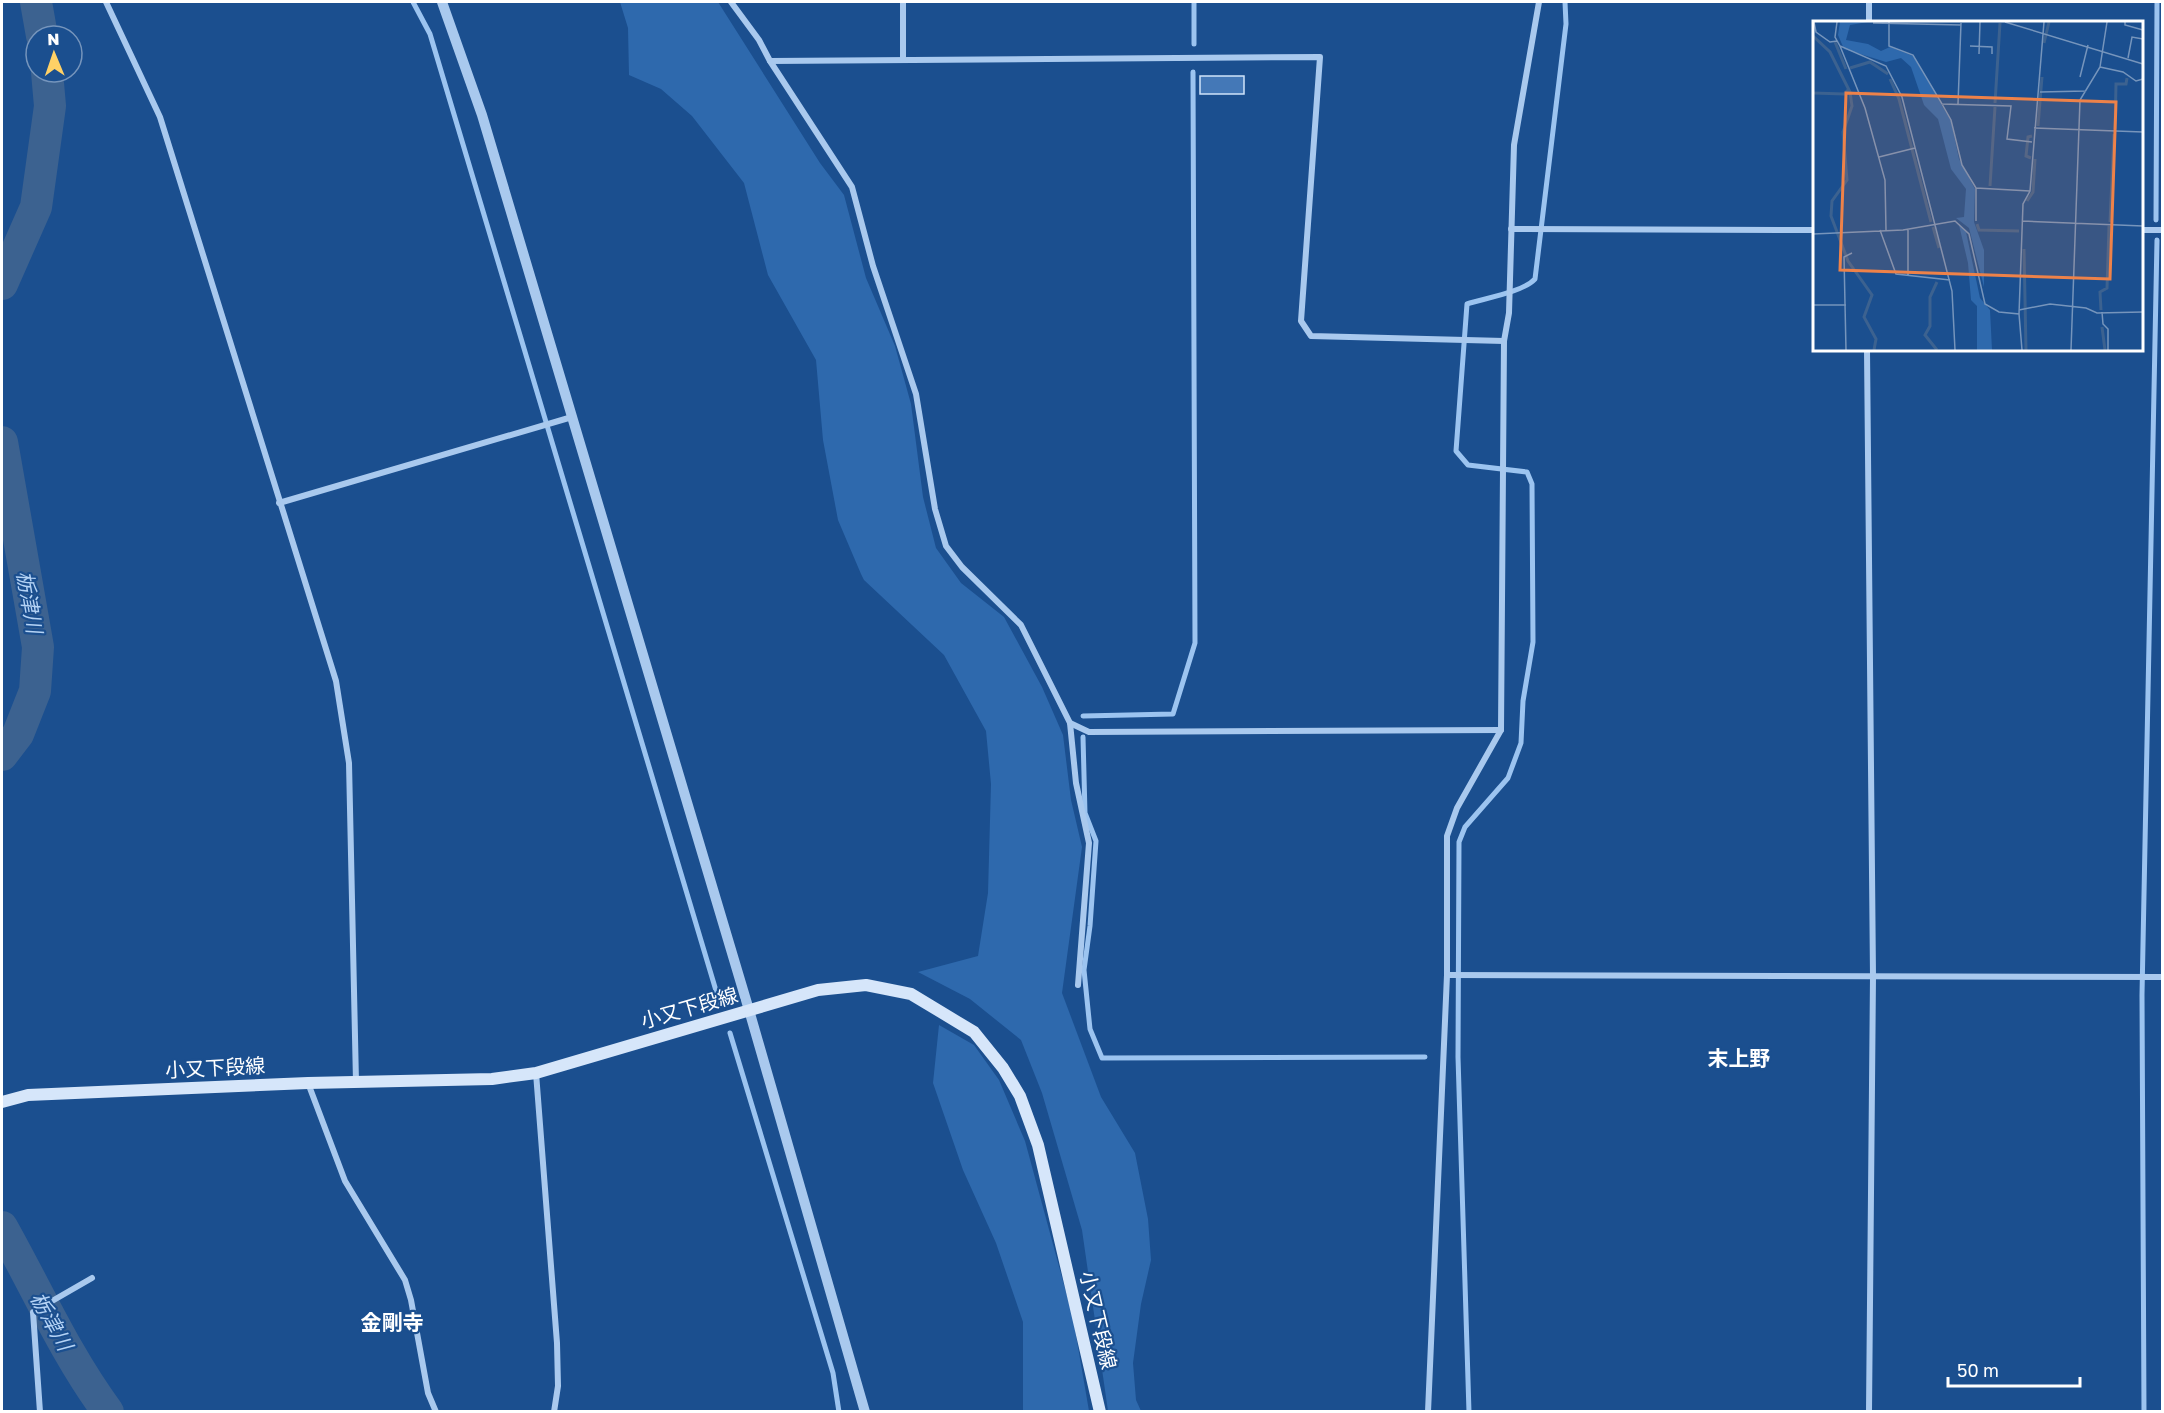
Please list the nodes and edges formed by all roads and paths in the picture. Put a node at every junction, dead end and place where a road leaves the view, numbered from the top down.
1 (106, 2) edge
2 (442, 2) edge
3 (731, 2) edge
4 (903, 2) edge
5 (1539, 2) edge
6 (1869, 2) edge
7 (1869, 21) edge
8 (903, 60) junction
9 (770, 61) junction
10 (1511, 229) junction
11 (1813, 230) edge
12 (2143, 230) edge
13 (2163, 230) edge
14 (1504, 341) junction
15 (1867, 351) edge
16 (572, 417) junction
17 (279, 503) junction
18 (1070, 723) junction
19 (1501, 730) junction
20 (1447, 975) junction
21 (1873, 976) junction
22 (2163, 977) edge
23 (1078, 985) dead end
24 (749, 1010) junction
25 (536, 1073) junction
26 (356, 1082) junction
27 (308, 1083) junction
28 (2, 1102) edge
29 (92, 1278) dead end
30 (40, 1412) edge
31 (436, 1412) edge
32 (554, 1412) edge
33 (865, 1412) edge
34 (1100, 1412) edge
35 (1428, 1412) edge
36 (1869, 1412) edge

1 - 17 street
2 - 16 street
3 - 9 street
4 - 8 street
5 - 10 street
6 - 7 street
8 - 9 street
8 - 14 street
9 - 18 street
10 - 11 street
10 - 14 street
12 - 13 street
14 - 19 street
15 - 21 street
16 - 17 street
16 - 24 street
17 - 26 street
18 - 19 street
18 - 23 street
19 - 20 street
20 - 21 street
20 - 35 street
21 - 22 street
21 - 36 street
24 - 25 main road, 小又下段線
24 - 33 street
24 - 34 main road, 小又下段線
25 - 26 main road, 小又下段線
25 - 32 street
26 - 27 main road, 小又下段線
27 - 28 main road, 小又下段線
27 - 31 street
29 - 30 street

